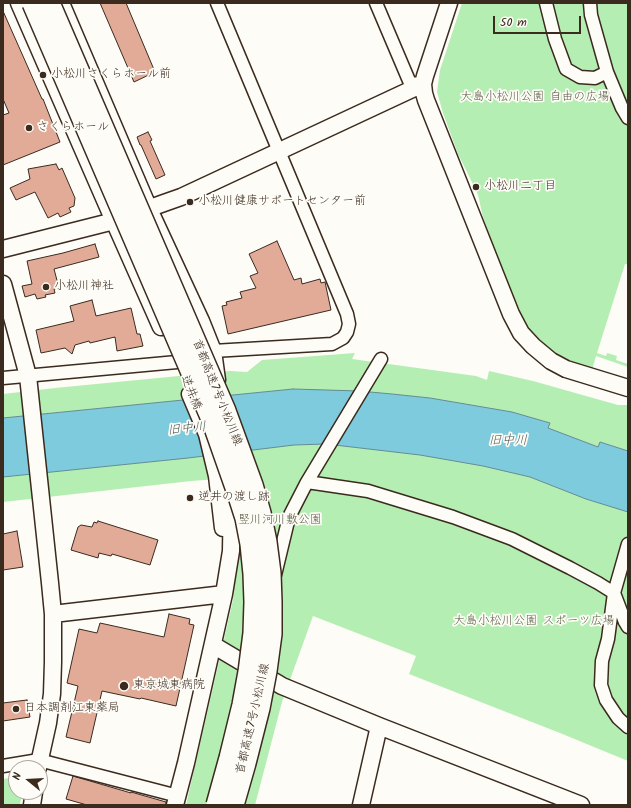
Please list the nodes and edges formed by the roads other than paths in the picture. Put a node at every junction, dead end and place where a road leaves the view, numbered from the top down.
1 (19, 3) edge
2 (33, 3) edge
3 (49, 3) edge
4 (61, 3) edge
5 (216, 3) edge
6 (376, 3) edge
7 (449, 3) edge
8 (546, 3) edge
9 (590, 3) edge
10 (607, 72) junction
11 (423, 84) junction
12 (628, 118) edge
13 (279, 151) junction
14 (149, 209) junction
15 (114, 221) junction
16 (3, 249) edge
17 (3, 284) edge
18 (213, 351) junction
19 (381, 359) dead end
20 (177, 362) junction
21 (28, 376) junction
22 (3, 378) edge
23 (628, 388) edge
24 (307, 482) junction
25 (226, 495) junction
26 (626, 549) edge
27 (614, 593) junction
28 (224, 594) junction
29 (52, 614) junction
30 (628, 627) edge
31 (213, 645) junction
32 (259, 652) dead end
33 (379, 726) junction
34 (628, 727) edge
35 (40, 760) edge
36 (48, 766) edge
37 (177, 801) edge
38 (575, 804) edge
39 (217, 805) edge
40 (233, 805) edge
41 (361, 805) edge

1 - 15 street, 逆井橋
2 - 39 highway, 首都高速7号小松川線, bridge
3 - 40 highway, 首都高速7号小松川線, bridge
4 - 14 street
5 - 13 street
6 - 11 street
7 - 11 street
8 - 10 street
9 - 10 street
10 - 12 street
11 - 13 street
11 - 23 street
13 - 14 street
13 - 18 street
14 - 15 street
14 - 18 street
15 - 16 street
15 - 20 street, 逆井橋
17 - 21 street
18 - 25 street, bridge
19 - 24 street
20 - 21 street
20 - 25 street, 逆井橋
21 - 22 street
21 - 29 street
24 - 27 street
24 - 32 street
25 - 28 street
26 - 27 street
27 - 30 street
27 - 34 street
28 - 29 street
28 - 31 street
29 - 35 street
31 - 33 street
31 - 37 street
33 - 38 street
33 - 41 street
36 - 37 street

